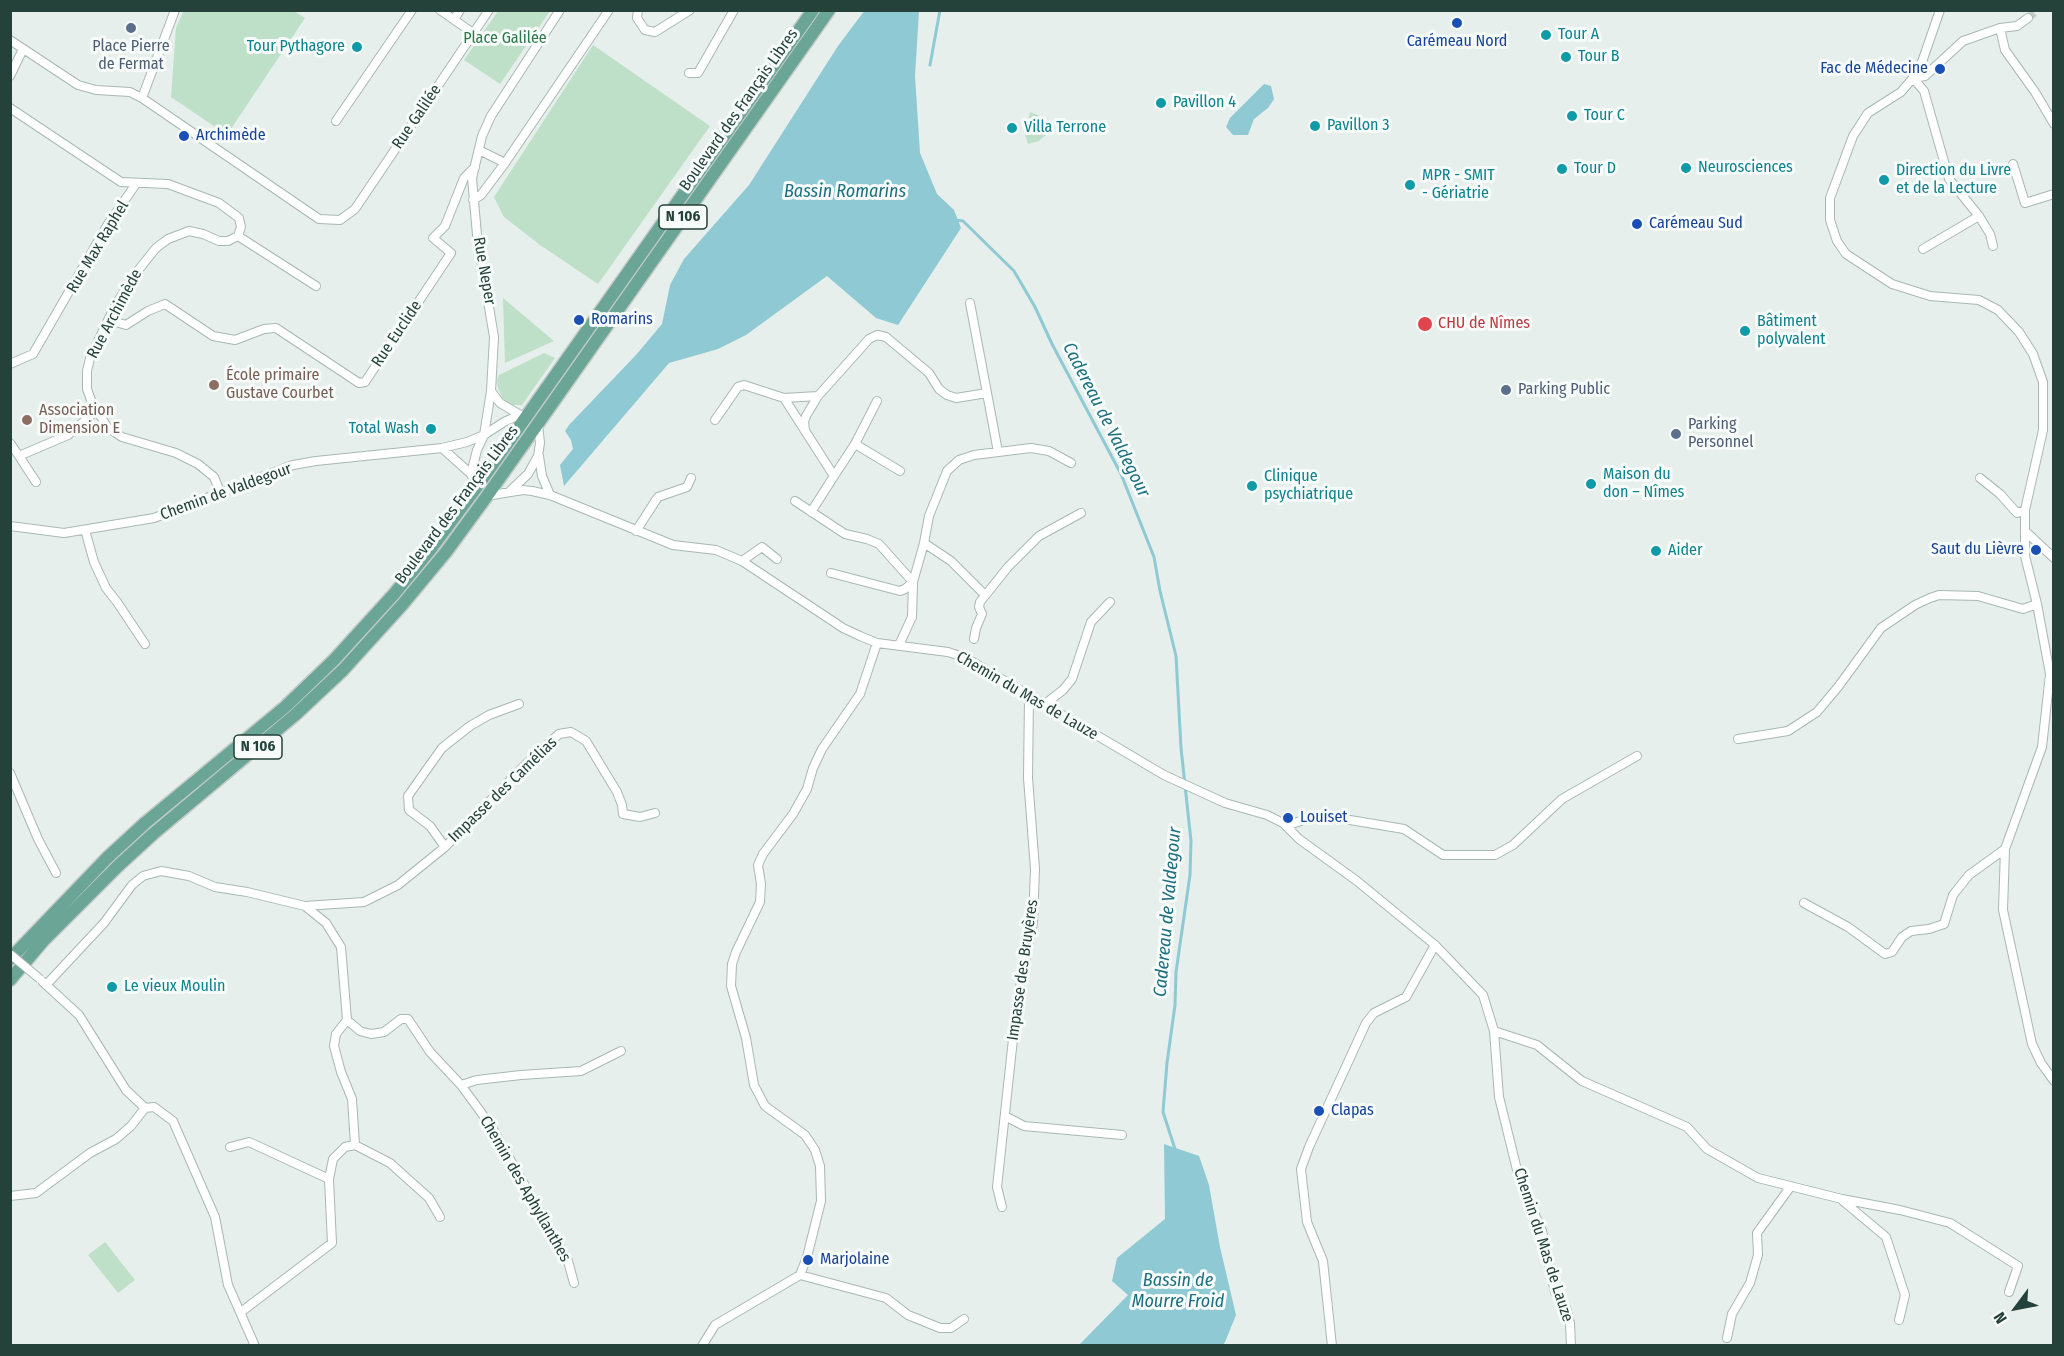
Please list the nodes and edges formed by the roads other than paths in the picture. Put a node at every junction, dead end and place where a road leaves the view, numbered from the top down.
1 (175, 10) edge
2 (412, 10) edge
3 (440, 10) edge
4 (460, 10) edge
5 (489, 10) edge
6 (560, 10) edge
7 (609, 10) edge
8 (638, 10) edge
9 (690, 10) edge
10 (734, 10) edge
11 (813, 10) edge
12 (829, 10) edge
13 (1940, 10) edge
14 (2028, 18) tunnel mouth
15 (454, 20) junction
16 (2000, 28) junction
17 (473, 33) junction
18 (10, 40) edge
19 (22, 49) junction
20 (689, 73) dead end
21 (10, 76) edge
22 (1913, 78) junction
23 (142, 98) junction
24 (10, 108) edge
25 (336, 121) dead end
26 (2054, 124) edge
27 (479, 150) junction
28 (505, 163) junction
29 (2013, 164) dead end
30 (475, 167) junction
31 (136, 184) junction
32 (2054, 194) edge
33 (473, 200) junction
34 (1979, 216) junction
35 (238, 236) junction
36 (1993, 246) dead end
37 (1923, 249) dead end
38 (316, 286) dead end
39 (970, 303) dead end
40 (109, 320) junction
41 (10, 364) edge
42 (491, 391) junction
43 (987, 393) junction
44 (819, 396) junction
45 (784, 398) junction
46 (877, 401) dead end
47 (96, 411) junction
48 (522, 416) junction
49 (715, 420) dead end
50 (538, 424) junction
51 (805, 430) junction
52 (484, 435) junction
53 (10, 443) edge
54 (855, 444) junction
55 (442, 448) junction
56 (998, 452) junction
57 (20, 456) junction
58 (538, 456) junction
59 (1071, 463) dead end
60 (900, 471) dead end
61 (471, 474) junction
62 (834, 476) junction
63 (691, 478) dead end
64 (1980, 478) dead end
65 (36, 482) dead end
66 (476, 488) junction
67 (509, 492) junction
68 (221, 494) junction
69 (550, 495) junction
70 (487, 496) junction
71 (795, 501) dead end
72 (2025, 510) junction
73 (811, 512) junction
74 (1081, 513) dead end
75 (10, 526) edge
76 (85, 530) junction
77 (636, 531) junction
78 (2025, 531) junction
79 (924, 543) junction
80 (2054, 558) edge
81 (777, 559) dead end
82 (742, 561) junction
83 (831, 573) dead end
84 (913, 582) junction
85 (985, 595) junction
86 (1110, 602) dead end
87 (2037, 604) junction
88 (974, 639) dead end
89 (878, 643) junction
90 (145, 644) dead end
91 (899, 645) junction
92 (1029, 696) junction
93 (519, 704) dead end
94 (1045, 704) junction
95 (1738, 740) dead end
96 (1637, 756) dead end
97 (10, 773) edge
98 (655, 813) dead end
99 (1290, 825) junction
100 (445, 847) junction
101 (2005, 849) junction
102 (56, 873) dead end
103 (1804, 903) dead end
104 (305, 906) junction
105 (1435, 945) junction
106 (10, 954) edge
107 (10, 959) edge
108 (10, 980) edge
109 (46, 985) junction
110 (348, 1020) junction
111 (1494, 1031) junction
112 (621, 1051) dead end
113 (2054, 1081) edge
114 (460, 1085) junction
115 (145, 1108) junction
116 (1005, 1116) junction
117 (1122, 1135) dead end
118 (355, 1144) junction
119 (230, 1148) dead end
120 (328, 1179) junction
121 (1791, 1186) junction
122 (10, 1196) edge
123 (1842, 1200) junction
124 (1002, 1207) dead end
125 (440, 1216) dead end
126 (800, 1275) junction
127 (574, 1283) dead end
128 (2009, 1292) dead end
129 (241, 1312) junction
130 (964, 1320) dead end
131 (1899, 1320) dead end
132 (1727, 1338) dead end
133 (255, 1346) edge
134 (702, 1346) edge
135 (1332, 1346) edge
136 (1571, 1346) edge

1 - 23 street
2 - 25 street
3 - 15 street
4 - 15 street
5 - 17 street, Rue Galilée
6 - 27 street
7 - 28 street
8 - 9 street
10 - 20 street
11 - 48 main road, Boulevard des Français Libres / N 106
12 - 50 main road, Boulevard des Français Libres / N 106
13 - 22 street
14 - 16 street
15 - 17 street
16 - 22 street
16 - 26 street
17 - 23 street, Rue Galilée
18 - 19 street
19 - 21 street
19 - 23 street
22 - 34 street
22 - 72 street
24 - 31 street, Rue Max Raphel
27 - 28 street
27 - 30 street
28 - 33 street
29 - 32 street
30 - 33 street
30 - 40 street, Rue Euclide
31 - 35 street
31 - 41 street, Rue Max Raphel
33 - 42 street, Rue Neper
34 - 36 street
34 - 37 street
35 - 38 street
35 - 40 street, Rue Archimède
39 - 43 street
40 - 47 street, Rue Archimède
42 - 48 street
42 - 52 street, Rue Neper
43 - 44 street
43 - 56 street
44 - 45 street
44 - 51 street
45 - 49 street
45 - 51 street
46 - 54 street
47 - 57 street
47 - 68 street, Rue Archimède
48 - 50 street
48 - 52 street, Chemin de Valdegour
48 - 66 main road, Boulevard des Français Libres / N 106
50 - 58 street
50 - 70 main road, Boulevard des Français Libres / N 106
51 - 62 street
52 - 55 street, Chemin de Valdegour
52 - 61 street, Rue Neper
53 - 57 street
54 - 60 street
54 - 62 street
55 - 61 street
55 - 68 street, Chemin de Valdegour
56 - 59 street
56 - 79 street
57 - 65 street
58 - 67 street
58 - 69 street
61 - 66 street
62 - 73 street
63 - 77 street
64 - 72 street
66 - 70 street
66 - 107 main road, Boulevard des Français Libres / N 106
67 - 69 street, Chemin du Mas de Lauze
67 - 70 street, Chemin du Mas de Lauze
68 - 76 street, Chemin de Valdegour
69 - 77 street, Chemin du Mas de Lauze
70 - 108 main road, Boulevard des Français Libres / N 106
71 - 73 street
72 - 78 street
73 - 84 street
74 - 85 street
75 - 76 street, Chemin de Valdegour
76 - 90 street
77 - 82 street, Chemin du Mas de Lauze
78 - 80 street
78 - 87 street
79 - 84 street
79 - 85 street
81 - 82 street
82 - 89 street, Chemin du Mas de Lauze
83 - 84 street
84 - 91 street
85 - 88 street
86 - 94 street
87 - 95 street
87 - 101 street
89 - 91 street, Chemin du Mas de Lauze
89 - 126 street
91 - 92 street, Chemin du Mas de Lauze
92 - 94 street, Chemin du Mas de Lauze
92 - 116 street, Impasse des Bruyères
93 - 100 street, Impasse des Camélias
94 - 99 street, Chemin du Mas de Lauze
96 - 99 street
97 - 102 street
98 - 100 street, Impasse des Camélias
99 - 105 street, Chemin du Mas de Lauze
100 - 104 street, Impasse des Camélias
101 - 103 street
101 - 113 street
104 - 109 street
104 - 110 street
105 - 111 street, Chemin du Mas de Lauze
105 - 135 street
106 - 109 street, bridge
109 - 115 street
110 - 114 street, Chemin des Aphyllanthes
110 - 118 street
111 - 121 street
111 - 136 street, Chemin du Mas de Lauze
112 - 114 street
114 - 127 street, Chemin des Aphyllanthes
115 - 122 street
115 - 129 street
116 - 117 street
116 - 124 street, Impasse des Bruyères
118 - 120 street
118 - 125 street
119 - 120 street
120 - 129 street
121 - 123 street
121 - 132 street
123 - 128 street
123 - 131 street
126 - 130 street
126 - 134 street
129 - 133 street

